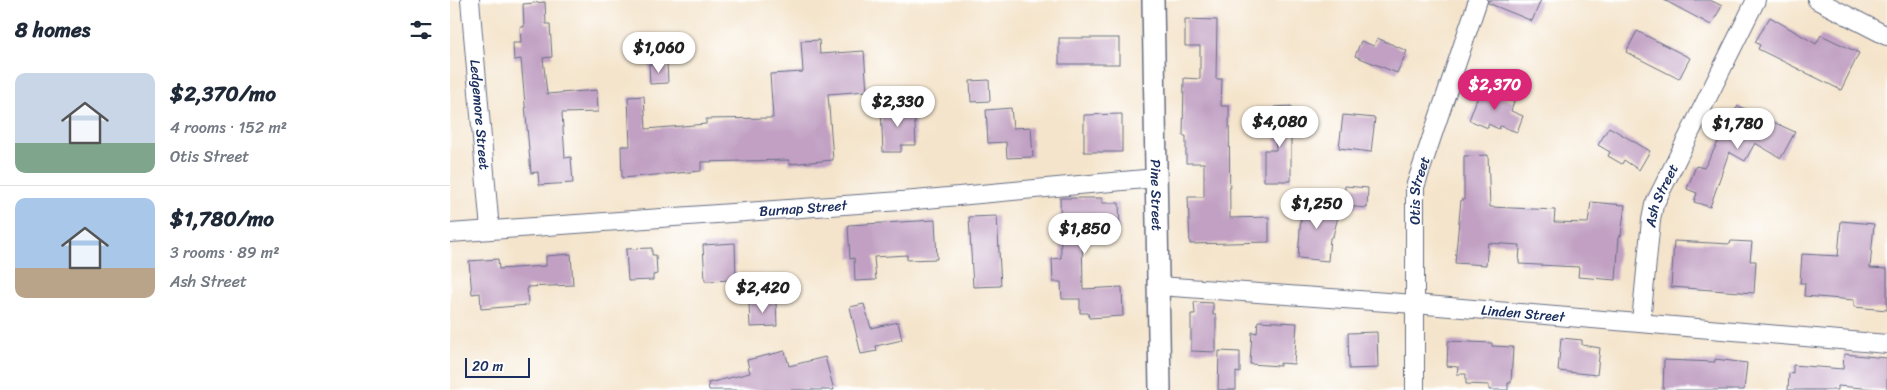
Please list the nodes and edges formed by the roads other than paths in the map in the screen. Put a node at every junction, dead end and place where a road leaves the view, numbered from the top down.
1 (470, 0) edge
2 (1153, 0) edge
3 (1478, 0) edge
4 (1756, 0) edge
5 (1817, 0) edge
6 (1887, 36) edge
7 (1156, 178) junction
8 (490, 230) junction
9 (450, 233) edge
10 (1158, 286) junction
11 (1415, 304) junction
12 (1641, 322) junction
13 (1887, 344) edge
14 (1160, 390) edge
15 (1416, 390) edge

1 - 8 street, Ledgemore Street
2 - 7 street, Pine Street
3 - 11 street, Otis Street
4 - 12 street, Ash Street
5 - 6 street
7 - 8 street, Burnap Street
7 - 10 street, Pine Street
8 - 9 street, Burnap Street
10 - 11 street, Linden Street
10 - 14 street, Pine Street
11 - 12 street, Linden Street
11 - 15 street, Otis Street
12 - 13 street, Linden Street

